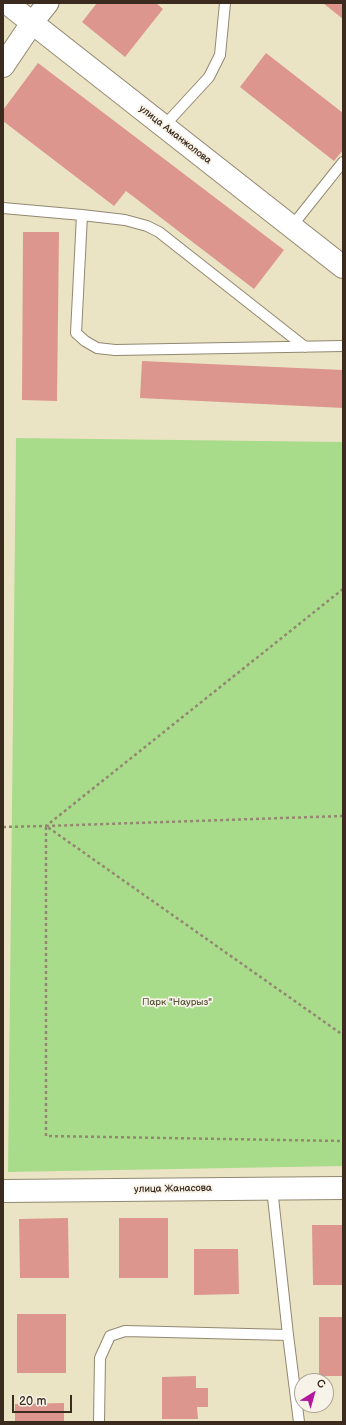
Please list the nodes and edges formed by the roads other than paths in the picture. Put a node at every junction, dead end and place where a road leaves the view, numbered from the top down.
1 (7, 3) edge
2 (48, 3) edge
3 (225, 3) edge
4 (32, 23) junction
5 (3, 66) edge
6 (163, 127) junction
7 (343, 162) edge
8 (3, 208) edge
9 (82, 215) junction
10 (292, 226) junction
11 (343, 267) edge
12 (304, 346) junction
13 (343, 346) edge
14 (272, 1188) junction
15 (343, 1188) edge
16 (3, 1191) edge
17 (288, 1334) junction
18 (99, 1422) edge
19 (298, 1422) edge

1 - 4 street, улица Аманжолова
2 - 4 street
3 - 6 lane
4 - 5 street
4 - 6 street, улица Аманжолова
6 - 10 street, улица Аманжолова
7 - 10 lane
8 - 9 lane
9 - 12 lane
9 - 12 lane
10 - 11 street, улица Аманжолова
12 - 13 lane
14 - 15 street, улица Жанасова
14 - 16 street, улица Жанасова
14 - 17 lane
17 - 18 lane
17 - 19 lane

